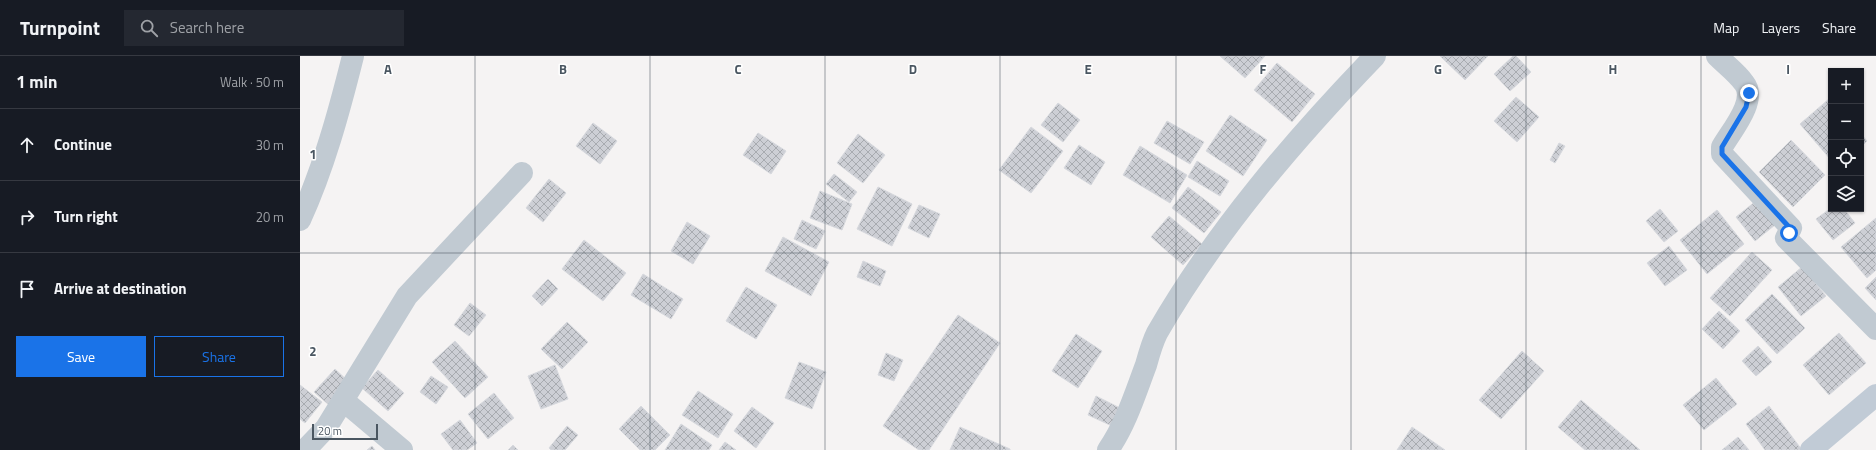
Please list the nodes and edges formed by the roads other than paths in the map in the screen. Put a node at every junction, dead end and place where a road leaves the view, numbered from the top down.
1 (353, 56) edge
2 (1375, 56) edge
3 (1717, 56) edge
4 (522, 173) dead end
5 (300, 220) edge
6 (1876, 329) edge
7 (1876, 395) edge
8 (344, 401) junction
9 (305, 450) edge
10 (402, 450) edge
11 (1108, 450) edge
12 (1811, 450) edge

1 - 5 street
2 - 11 street
3 - 6 street
4 - 8 street
7 - 12 street
8 - 9 street
8 - 10 street

